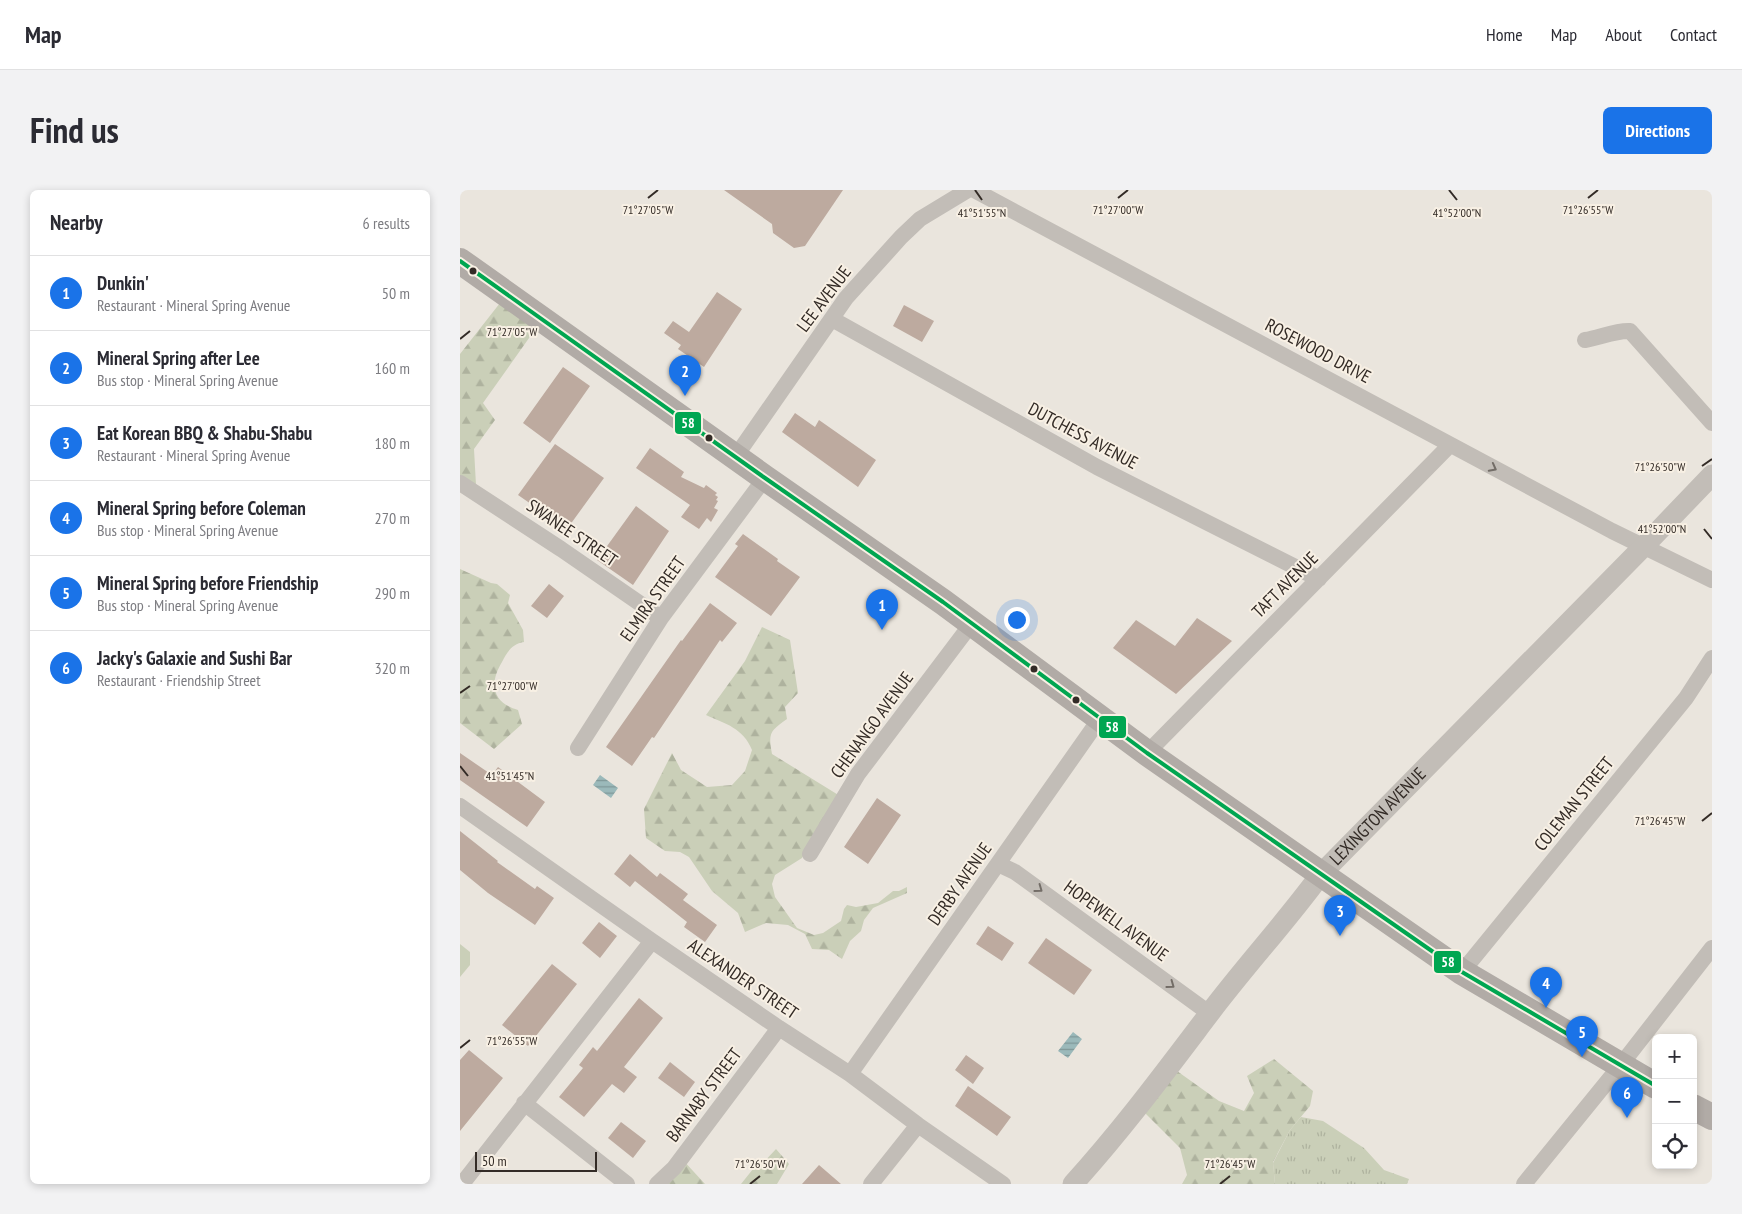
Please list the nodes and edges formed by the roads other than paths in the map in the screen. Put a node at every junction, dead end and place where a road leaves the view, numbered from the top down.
1 (968, 190) edge
2 (974, 190) edge
3 (460, 261) edge
4 (832, 319) junction
5 (1585, 340) dead end
6 (1712, 423) edge
7 (1450, 445) junction
8 (736, 456) junction
9 (1712, 475) edge
10 (766, 478) junction
11 (460, 483) edge
12 (1644, 546) junction
13 (1319, 580) junction
14 (1712, 580) edge
15 (662, 618) junction
16 (972, 623) junction
17 (1712, 658) edge
18 (1101, 717) junction
19 (578, 748) dead end
20 (1147, 752) junction
21 (460, 806) edge
22 (810, 854) dead end
23 (998, 864) junction
24 (1321, 874) junction
25 (652, 941) junction
26 (1712, 948) edge
27 (1462, 972) junction
28 (1209, 1013) junction
29 (779, 1028) junction
30 (1620, 1066) junction
31 (850, 1074) junction
32 (1652, 1084) edge
33 (524, 1102) junction
34 (1697, 1109) edge
35 (1712, 1117) edge
36 (918, 1124) junction
37 (462, 1184) edge
38 (626, 1184) edge
39 (657, 1184) edge
40 (871, 1184) edge
41 (1003, 1184) edge
42 (1073, 1184) edge
43 (1524, 1184) edge

1 - 4 street, LEE AVENUE
2 - 7 street, ROSEWOOD DRIVE
3 - 8 main road
4 - 8 street, LEE AVENUE
4 - 13 street, DUTCHESS AVENUE
5 - 6 street
7 -> 12 street, ROSEWOOD DRIVE
7 - 13 street, TAFT AVENUE
8 - 10 main road
9 - 12 street, LEXINGTON AVENUE
10 - 15 street, ELMIRA STREET
10 - 16 main road
11 - 15 street, SWANEE STREET
12 - 14 street, ROSEWOOD DRIVE
12 - 24 street, LEXINGTON AVENUE
13 - 20 street, TAFT AVENUE
15 - 19 street, ELMIRA STREET
16 - 18 main road
16 - 22 street, CHENANGO AVENUE
17 - 27 street, COLEMAN STREET
18 - 20 main road
18 - 23 street, DERBY AVENUE
20 - 24 main road
21 - 25 street, ALEXANDER STREET
23 -> 28 street, HOPEWELL AVENUE
23 - 31 street, DERBY AVENUE
24 - 27 main road
24 - 28 street, LEXINGTON AVENUE
25 - 29 street, ALEXANDER STREET
25 - 33 street
26 - 30 street
27 - 30 main road
28 - 42 street, LEXINGTON AVENUE
29 - 31 street, ALEXANDER STREET
29 - 39 street, BARNABY STREET
30 - 32 main road
30 - 43 street
31 - 36 street, ALEXANDER STREET
33 - 37 street
33 - 38 street
34 - 35 main road
36 - 40 street
36 - 41 street, ALEXANDER STREET

